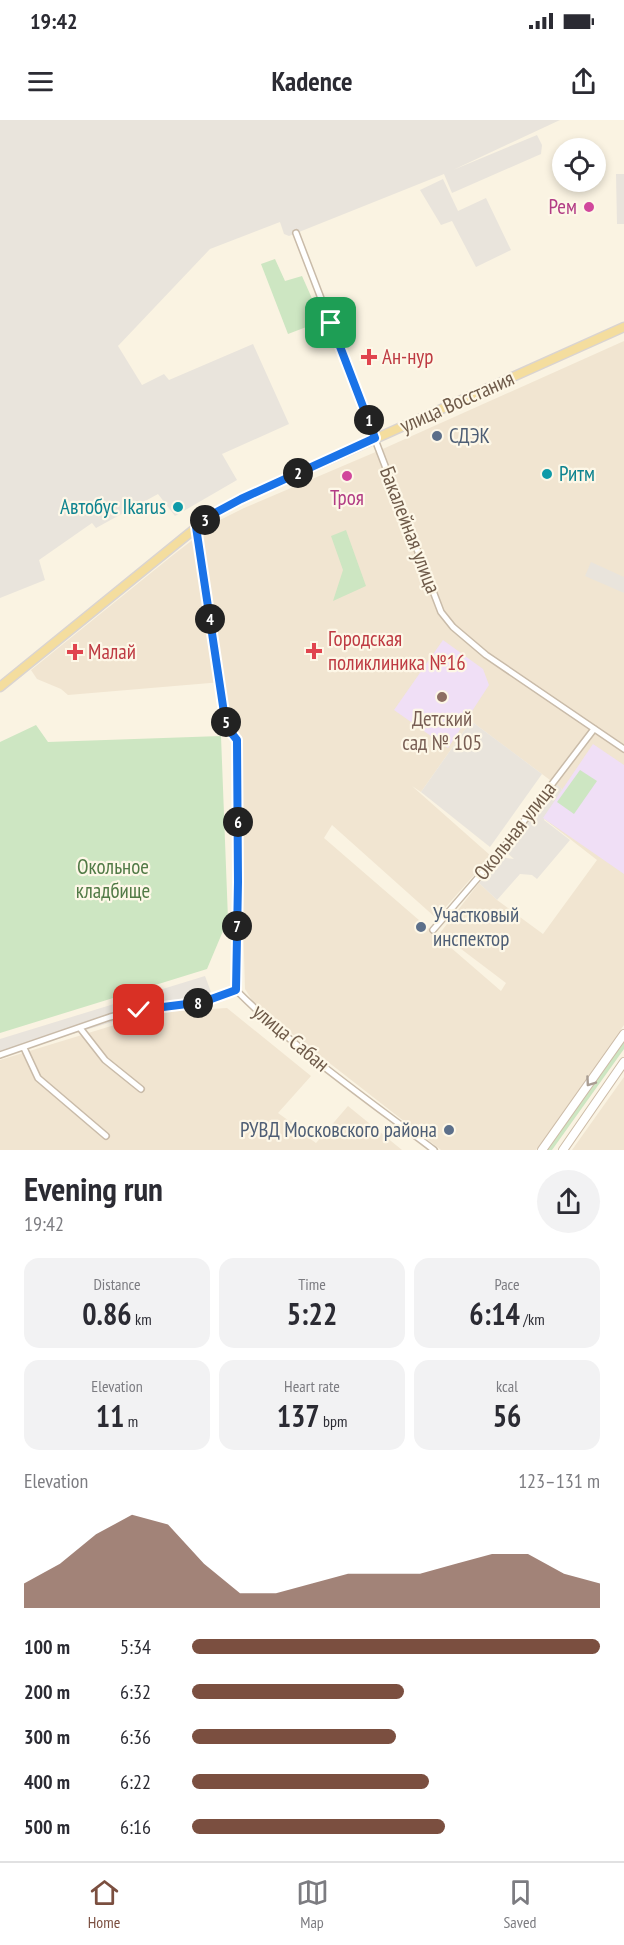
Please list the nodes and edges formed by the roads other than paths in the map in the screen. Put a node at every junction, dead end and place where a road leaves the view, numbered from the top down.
1 (296, 233) dead end
2 (624, 327) edge
3 (375, 438) junction
4 (196, 527) junction
5 (0, 687) edge
6 (594, 729) junction
7 (624, 749) edge
8 (432, 930) dead end
9 (236, 990) junction
10 (80, 1029) junction
11 (624, 1034) edge
12 (24, 1048) junction
13 (0, 1055) edge
14 (624, 1062) edge
15 (141, 1089) dead end
16 (106, 1136) dead end
17 (434, 1150) edge
18 (542, 1150) edge
19 (563, 1150) edge

1 - 3 street, Бакалейная улица
2 - 3 main road, улица Восстания
3 - 4 main road, улица Восстания
3 - 6 street, Бакалейная улица
4 - 5 main road, улица Восстания
4 - 9 street, улица Сабан
6 - 7 street, Бакалейная улица
6 - 8 street, Окольная улица
9 - 10 street
9 - 17 street, улица Сабан
10 - 12 street
10 - 15 street
11 -> 18 main road
12 - 13 street
12 - 16 street
14 - 19 main road

